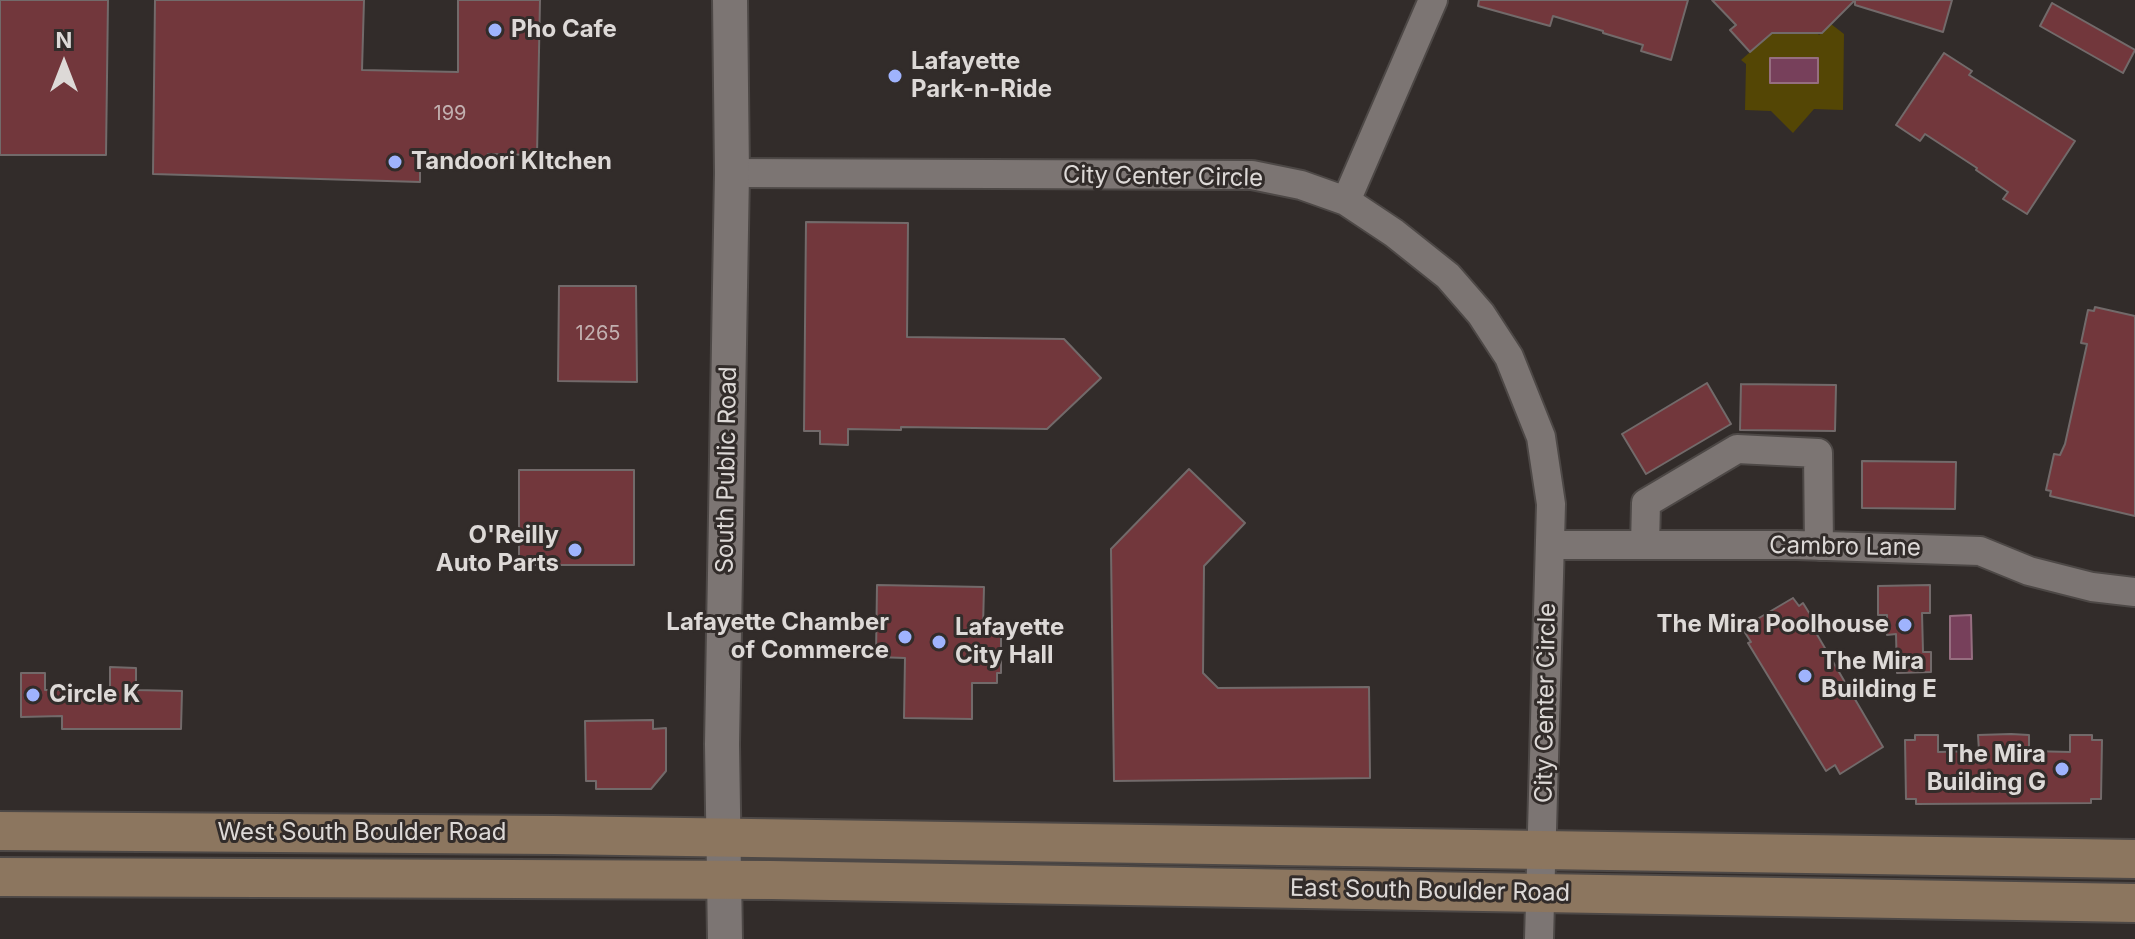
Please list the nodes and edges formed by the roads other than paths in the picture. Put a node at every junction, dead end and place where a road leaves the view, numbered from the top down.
1 (730, 0) edge
2 (1433, 0) edge
3 (732, 173) junction
4 (1346, 201) junction
5 (1550, 545) junction
6 (1645, 545) junction
7 (1819, 546) junction
8 (2135, 592) edge
9 (0, 831) edge
10 (725, 838) junction
11 (1542, 851) junction
12 (2135, 859) edge
13 (0, 877) edge
14 (724, 880) junction
15 (1539, 894) junction
16 (2135, 903) edge
17 (725, 939) edge
18 (1539, 939) edge

1 - 3 street, South Public Road
2 - 4 street
3 - 4 street, City Center Circle
3 - 10 street, South Public Road
4 - 5 street, City Center Circle
5 - 6 street, Cambro Lane
5 - 11 street, City Center Circle
6 - 7 street, Cambro Lane
6 - 7 street
7 - 8 street, Cambro Lane
9 - 10 main road, West South Boulder Road
10 - 11 main road, East South Boulder Road
10 - 14 street, South Public Road
11 - 12 main road, East South Boulder Road
11 - 15 street, City Center Circle
13 - 14 main road, West South Boulder Road
14 - 15 main road, East South Boulder Road
14 - 17 street, South Public Road
15 - 16 main road, East South Boulder Road
15 - 18 street, City Center Circle

